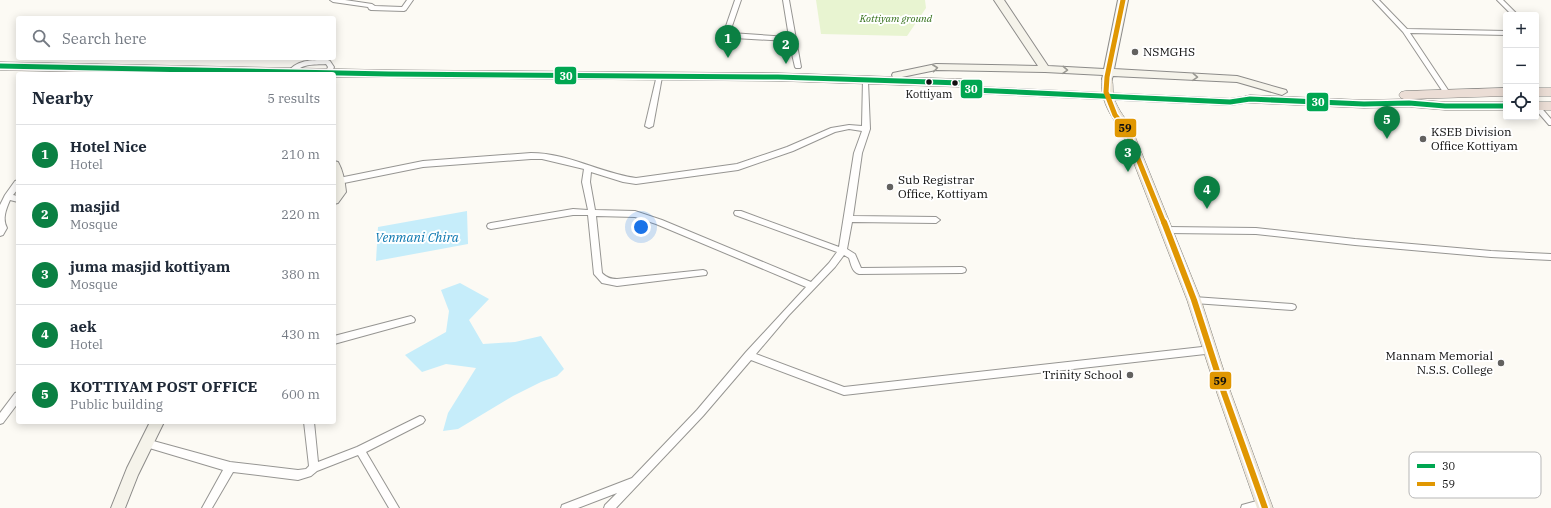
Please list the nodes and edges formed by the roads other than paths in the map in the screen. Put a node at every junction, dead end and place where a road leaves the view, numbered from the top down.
1 (333, 0) edge
2 (410, 0) edge
3 (738, 0) edge
4 (786, 0) edge
5 (999, 0) edge
6 (1123, 0) edge
7 (1376, 0) edge
8 (1500, 0) edge
9 (1511, 12) edge
10 (1405, 31) junction
11 (1503, 33) edge
12 (792, 39) junction
13 (0, 66) edge
14 (798, 67) dead end
15 (1045, 69) junction
16 (101, 71) edge
17 (130, 72) edge
18 (336, 74) edge
19 (897, 75) joint
20 (1108, 75) junction
21 (659, 77) junction
22 (778, 77) junction
23 (865, 81) junction
24 (961, 83) joint
25 (1282, 92) joint
26 (1503, 92) edge
27 (1539, 92) edge
28 (1551, 92) edge
29 (1447, 93) junction
30 (1112, 96) junction
31 (1503, 96) edge
32 (1539, 96) edge
33 (1551, 96) edge
34 (1250, 99) joint
35 (1405, 99) junction
36 (1503, 103) edge
37 (1539, 103) edge
38 (1551, 103) edge
39 (1503, 106) edge
40 (1539, 106) edge
41 (1551, 106) edge
42 (1539, 109) edge
43 (1551, 123) edge
44 (649, 126) dead end
45 (866, 128) junction
46 (588, 167) junction
47 (336, 172) edge
48 (339, 180) junction
49 (16, 187) edge
50 (8, 197) junction
51 (336, 197) edge
52 (16, 199) edge
53 (592, 213) junction
54 (738, 213) dead end
55 (848, 219) junction
56 (936, 220) dead end
57 (0, 223) edge
58 (491, 226) dead end
59 (1167, 230) junction
60 (0, 233) edge
61 (842, 252) junction
62 (1551, 257) edge
63 (962, 270) dead end
64 (703, 273) dead end
65 (812, 286) junction
66 (1194, 300) junction
67 (1292, 307) dead end
68 (411, 320) dead end
69 (336, 339) edge
70 (1211, 350) junction
71 (749, 355) junction
72 (16, 399) edge
73 (0, 420) edge
74 (420, 420) dead end
75 (156, 424) edge
76 (309, 424) edge
77 (146, 443) junction
78 (360, 450) junction
79 (230, 467) junction
80 (314, 468) junction
81 (634, 481) junction
82 (1264, 506) edge
83 (118, 508) edge
84 (207, 508) edge
85 (394, 508) edge
86 (566, 508) edge
87 (609, 508) edge
88 (1246, 508) edge

1 - 2 street
3 - 12 street
4 - 12 street
5 - 15 street
6 - 20 street
7 - 10 street
8 - 9 street
10 - 11 street
10 - 29 street
12 - 14 street
13 - 16 highway
19 -> 15 street
15 -> 20 street
16 - 17 highway
18 - 21 highway
19 - 22 highway
20 -> 25 street
20 - 30 main road
21 - 22 highway
21 - 44 street
22 - 23 highway
23 - 24 highway
23 - 45 street
24 - 30 street
25 - 35 highway
26 - 29 highway
27 - 28 highway
29 - 35 highway
30 - 34 street
30 - 59 main road
31 - 35 highway
32 - 33 highway
34 - 35 highway
35 - 36 highway
35 - 39 highway
37 - 38 highway
40 - 41 highway
42 - 43 street
45 - 46 street
45 - 55 street
46 - 48 street
46 - 53 street
47 - 48 street
48 - 51 street
49 - 50 street
50 - 52 street
50 - 57 street
53 - 58 street
53 - 64 street
53 - 65 street
54 - 61 street
55 - 56 street
55 - 61 street
57 - 60 street
59 - 62 street
59 - 66 main road
61 - 63 street
61 - 65 street
65 - 71 street
66 - 67 street
66 - 70 main road
68 - 69 street
70 - 71 street
70 - 82 main road
71 - 81 street
72 - 73 street
74 - 78 street
75 - 77 street
76 - 80 street
77 - 79 street
77 - 83 street
78 - 80 street
78 - 85 street
79 - 80 street
79 - 84 street
81 - 86 street
81 - 87 street
82 - 88 street

